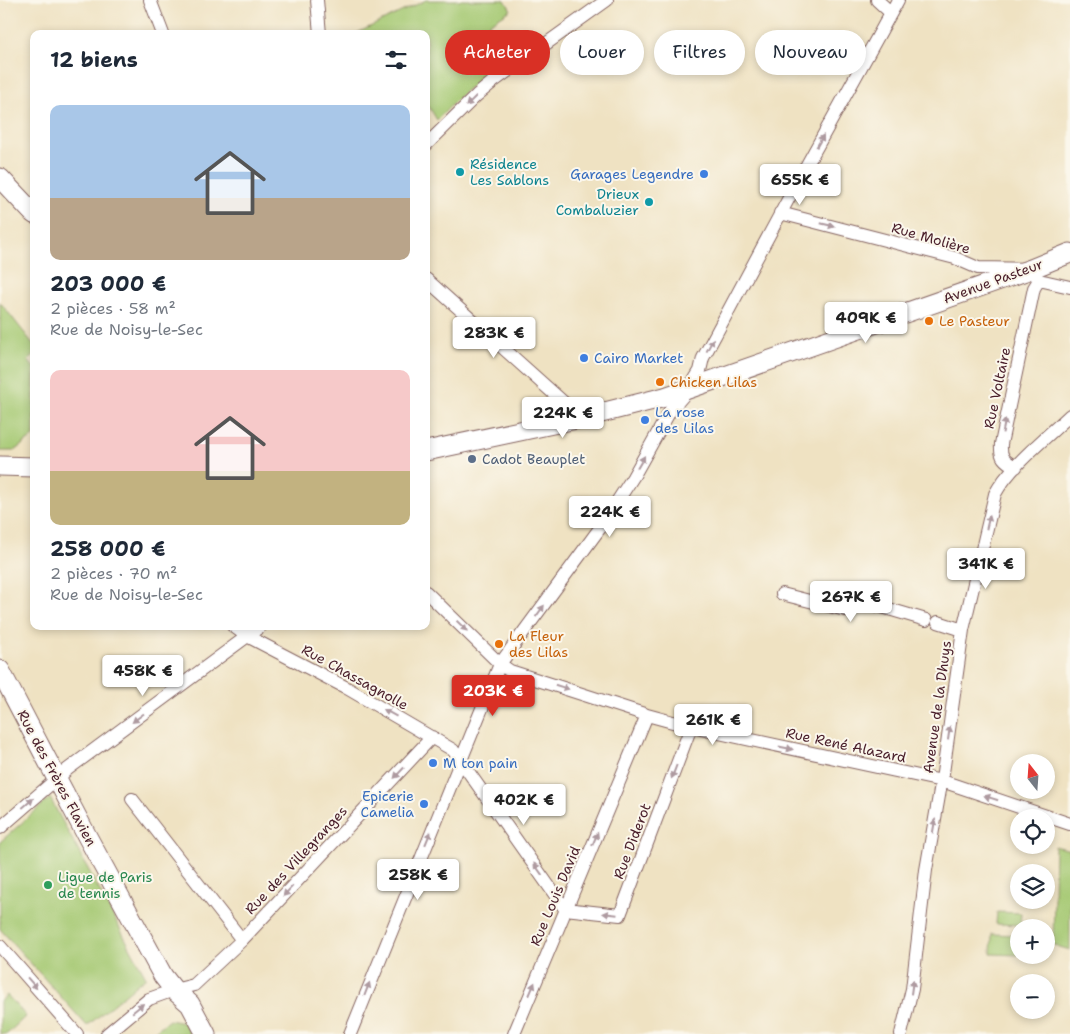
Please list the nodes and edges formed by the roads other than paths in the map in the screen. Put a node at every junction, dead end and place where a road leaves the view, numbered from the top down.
1 (150, 0) edge
2 (317, 0) edge
3 (607, 0) edge
4 (877, 0) edge
5 (898, 0) edge
6 (891, 13) junction
7 (161, 30) edge
8 (320, 30) edge
9 (430, 141) edge
10 (0, 178) edge
11 (30, 210) edge
12 (780, 213) junction
13 (1070, 253) edge
14 (1035, 274) junction
15 (430, 282) edge
16 (1070, 287) edge
17 (690, 389) junction
18 (1070, 415) edge
19 (581, 418) junction
20 (430, 451) edge
21 (0, 466) edge
22 (30, 467) edge
23 (1016, 467) junction
24 (782, 594) dead end
25 (430, 596) edge
26 (239, 630) edge
27 (255, 630) edge
28 (963, 630) junction
29 (247, 636) junction
30 (500, 664) junction
31 (0, 670) edge
32 (646, 715) junction
33 (691, 727) junction
34 (432, 737) junction
35 (461, 759) junction
36 (56, 778) junction
37 (942, 781) junction
38 (132, 799) dead end
39 (1070, 824) edge
40 (0, 828) edge
41 (566, 909) junction
42 (242, 940) junction
43 (0, 946) edge
44 (174, 990) junction
45 (77, 1034) edge
46 (106, 1034) edge
47 (206, 1034) edge
48 (350, 1034) edge
49 (514, 1034) edge
50 (901, 1034) edge

1 - 7 street
2 - 8 street
3 -> 9 street
4 - 6 street
5 - 6 street
12 -> 6 street
10 - 11 main road
12 -> 14 street, Rue Molière
17 -> 12 street
13 - 14 main road, Avenue Pasteur
14 - 16 street, Rue Molière
14 - 17 main road, Avenue Pasteur
23 -> 14 street, Rue Voltaire
15 - 19 street
17 - 19 main road, Avenue Pasteur
30 -> 17 street
18 - 23 street, Avenue de la Dhuys
19 - 20 main road, Avenue Pasteur
21 - 22 main road
28 -> 23 street, Avenue de la Dhuys
24 - 28 street
25 -> 30 street, Rue René Alazard
26 - 29 street, Rue Chassagnolle
27 - 29 street
37 -> 28 street, Avenue de la Dhuys
34 -> 29 street, Rue Chassagnolle
29 -> 36 street
30 -> 32 street, Rue René Alazard
30 - 35 street
31 - 36 main road, Rue des Frères Flavien
32 - 33 street, Rue René Alazard
41 -> 32 street, Rue Louis David
33 -> 37 street, Rue René Alazard
33 -> 41 street, Rue Diderot
34 - 35 street, Rue Chassagnolle
34 -> 42 street, Rue des Villegranges
41 -> 35 street, Rue Chassagnolle
48 -> 35 street
40 -> 36 street
36 - 44 main road, Rue des Frères Flavien
39 -> 37 street, Rue René Alazard
50 -> 37 street, Avenue de la Dhuys
38 - 42 street
49 -> 41 street, Rue Louis David
42 - 44 street, Rue des Villegranges
43 -> 45 street
46 -> 44 street, Rue des Villegranges
44 - 47 main road, Rue des Frères Flavien

